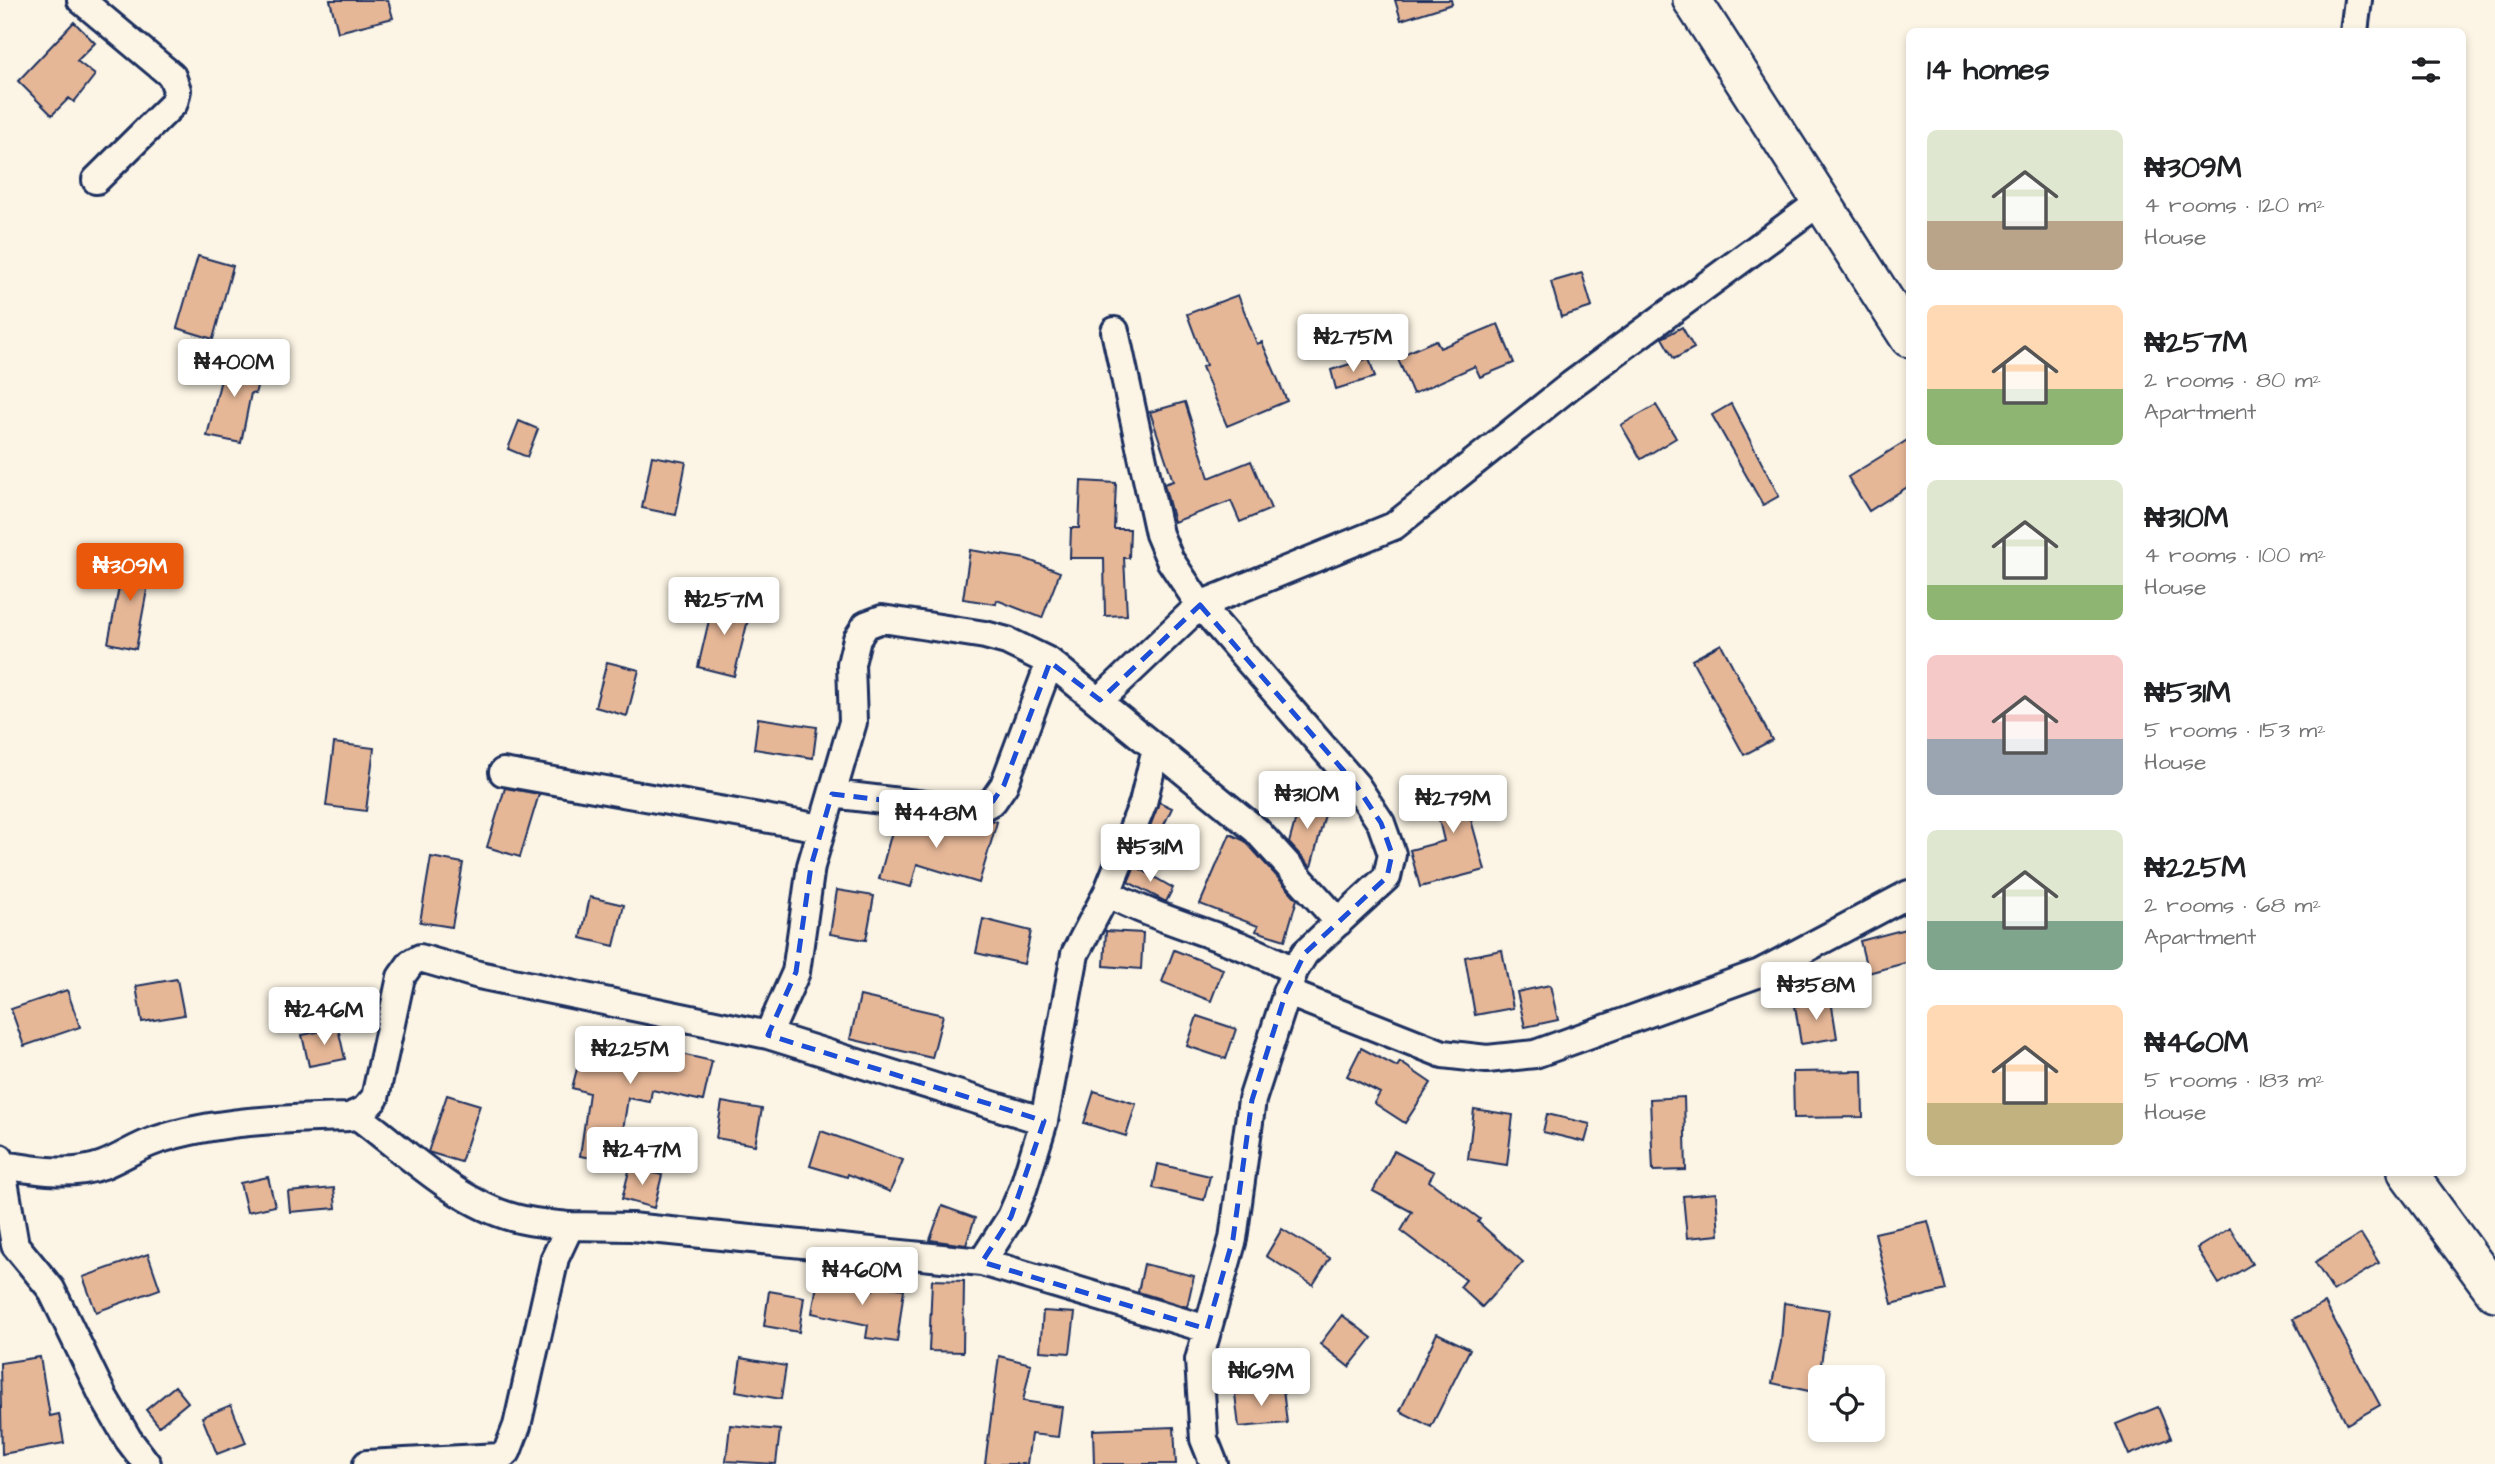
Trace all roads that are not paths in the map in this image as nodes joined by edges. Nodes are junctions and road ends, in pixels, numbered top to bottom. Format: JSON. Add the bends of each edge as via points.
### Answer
{"nodes":[{"id":1,"x":81,"y":0,"type":"edge"},
{"id":2,"x":1692,"y":0,"type":"edge"},
{"id":3,"x":2358,"y":0,"type":"edge"},
{"id":4,"x":2354,"y":28,"type":"edge"},
{"id":5,"x":96,"y":180,"type":"dead end"},
{"id":6,"x":1821,"y":201,"type":"junction"},
{"id":7,"x":1115,"y":331,"type":"dead end"},
{"id":8,"x":1906,"y":333,"type":"edge"},
{"id":9,"x":1200,"y":605,"type":"junction"},
{"id":10,"x":1050,"y":662,"type":"junction"},
{"id":11,"x":1100,"y":700,"type":"junction"},
{"id":12,"x":1156,"y":748,"type":"junction"},
{"id":13,"x":503,"y":772,"type":"dead end"},
{"id":14,"x":832,"y":794,"type":"junction"},
{"id":15,"x":821,"y":828,"type":"junction"},
{"id":16,"x":1107,"y":893,"type":"junction"},
{"id":17,"x":1906,"y":896,"type":"edge"},
{"id":18,"x":1339,"y":922,"type":"junction"},
{"id":19,"x":1290,"y":981,"type":"junction"},
{"id":20,"x":768,"y":1035,"type":"junction"},
{"id":21,"x":355,"y":1114,"type":"junction"},
{"id":22,"x":1044,"y":1121,"type":"junction"},
{"id":23,"x":1,"y":1161,"type":"edge"},
{"id":24,"x":2410,"y":1176,"type":"edge"},
{"id":25,"x":570,"y":1226,"type":"junction"},
{"id":26,"x":8,"y":1247,"type":"edge"},
{"id":27,"x":982,"y":1262,"type":"junction"},
{"id":28,"x":2495,"y":1292,"type":"edge"},
{"id":29,"x":1208,"y":1329,"type":"junction"},
{"id":30,"x":150,"y":1463,"type":"edge"},
{"id":31,"x":367,"y":1464,"type":"edge"},
{"id":32,"x":1214,"y":1464,"type":"edge"}],
"edges":[{"from":1,"to":5,"type":"street","via":[[172,76],[177,90],[174,103]]},
{"from":2,"to":6,"type":"main road"},
{"from":3,"to":4,"type":"street"},
{"from":6,"to":8,"type":"main road"},
{"from":6,"to":9,"type":"street","via":[[1571,385],[1394,526]]},
{"from":7,"to":9,"type":"street","via":[[1159,534]]},
{"from":9,"to":11,"type":"street"},
{"from":9,"to":18,"type":"street","via":[[1356,785],[1381,823],[1392,854],[1387,877]]},
{"from":10,"to":11,"type":"street"},
{"from":10,"to":14,"type":"street","via":[[1004,785],[993,801],[975,811]]},
{"from":10,"to":14,"type":"street","via":[[985,635],[882,619],[866,625],[851,664],[853,722]]},
{"from":11,"to":12,"type":"street"},
{"from":12,"to":16,"type":"street","via":[[1143,803]]},
{"from":12,"to":18,"type":"street","via":[[1256,830]]},
{"from":13,"to":15,"type":"street"},
{"from":14,"to":15,"type":"street"},
{"from":15,"to":20,"type":"street","via":[[808,882],[796,972]]},
{"from":16,"to":19,"type":"street","via":[[1149,914],[1262,952]]},
{"from":16,"to":22,"type":"street","via":[[1075,954]]},
{"from":17,"to":19,"type":"street","via":[[1760,974],[1535,1054],[1487,1059],[1443,1054]]},
{"from":18,"to":19,"type":"street","via":[[1306,953]]},
{"from":19,"to":29,"type":"street","via":[[1252,1100],[1233,1239]]},
{"from":20,"to":21,"type":"street","via":[[479,975],[420,958],[401,977],[375,1098]]},
{"from":20,"to":22,"type":"street"},
{"from":21,"to":23,"type":"street","via":[[237,1123],[156,1140],[100,1166],[71,1171],[43,1172]]},
{"from":21,"to":25,"type":"street","via":[[446,1183],[482,1204],[515,1218]]},
{"from":22,"to":27,"type":"street","via":[[1015,1207]]},
{"from":23,"to":26,"type":"street"},
{"from":24,"to":28,"type":"main road"},
{"from":25,"to":27,"type":"street","via":[[656,1229]]},
{"from":25,"to":31,"type":"street","via":[[555,1258],[507,1452],[500,1457]]},
{"from":26,"to":30,"type":"street","via":[[51,1289],[103,1396],[128,1439]]},
{"from":27,"to":29,"type":"street"},
{"from":29,"to":32,"type":"street","via":[[1199,1360],[1204,1439]]}]}
